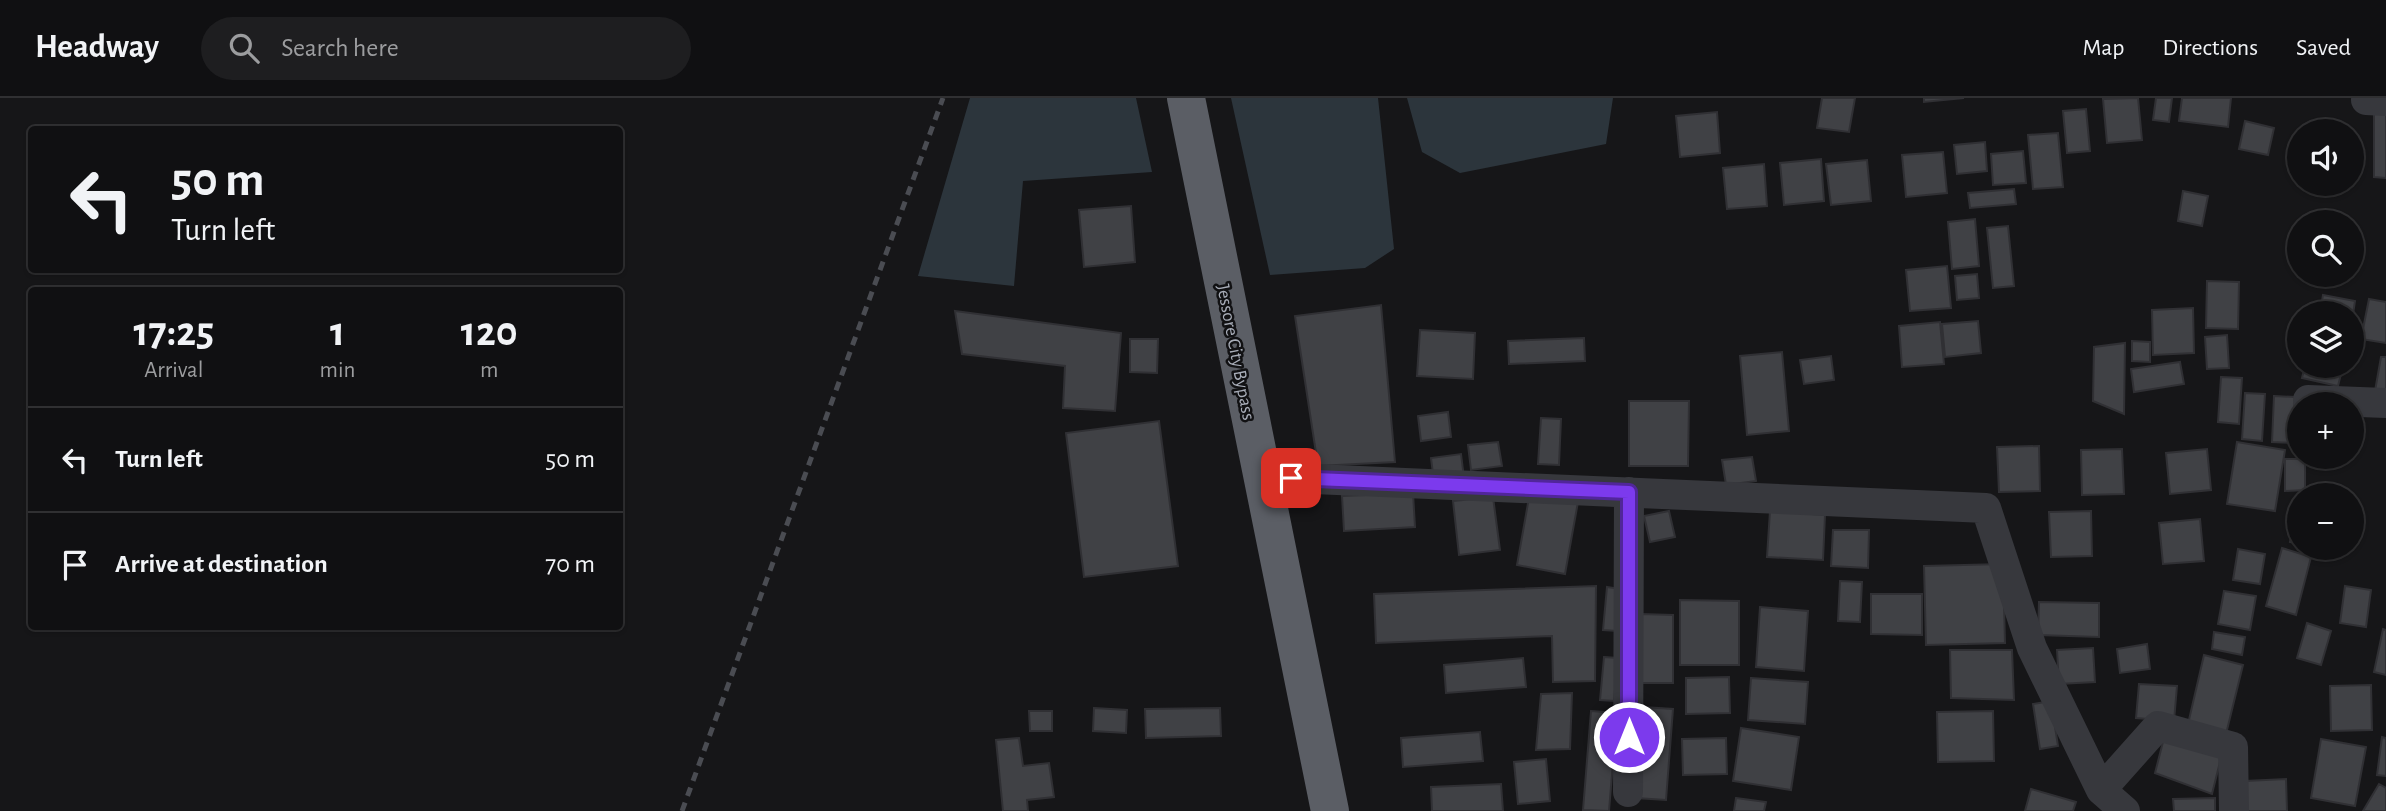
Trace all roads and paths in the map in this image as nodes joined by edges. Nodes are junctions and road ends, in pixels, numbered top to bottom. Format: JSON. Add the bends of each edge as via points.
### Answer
{"nodes":[{"id":1,"x":1186,"y":98,"type":"edge"},
{"id":2,"x":2364,"y":402,"type":"edge"},
{"id":3,"x":2386,"y":403,"type":"edge"},
{"id":4,"x":1291,"y":478,"type":"dead end"},
{"id":5,"x":1629,"y":492,"type":"junction"},
{"id":6,"x":2101,"y":790,"type":"junction"},
{"id":7,"x":1628,"y":792,"type":"dead end"},
{"id":8,"x":1330,"y":811,"type":"edge"},
{"id":9,"x":2125,"y":811,"type":"edge"},
{"id":10,"x":2234,"y":811,"type":"edge"}],
"edges":[{"from":1,"to":8,"type":"highway","name":"Jessore City Bypass"},
{"from":2,"to":3,"type":"street"},
{"from":4,"to":5,"type":"street"},
{"from":5,"to":6,"type":"street","via":[[1986,508],[2032,648]]},
{"from":5,"to":7,"type":"street"},
{"from":6,"to":9,"type":"street"},
{"from":6,"to":10,"type":"street","via":[[2158,726],[2233,747]]}]}
